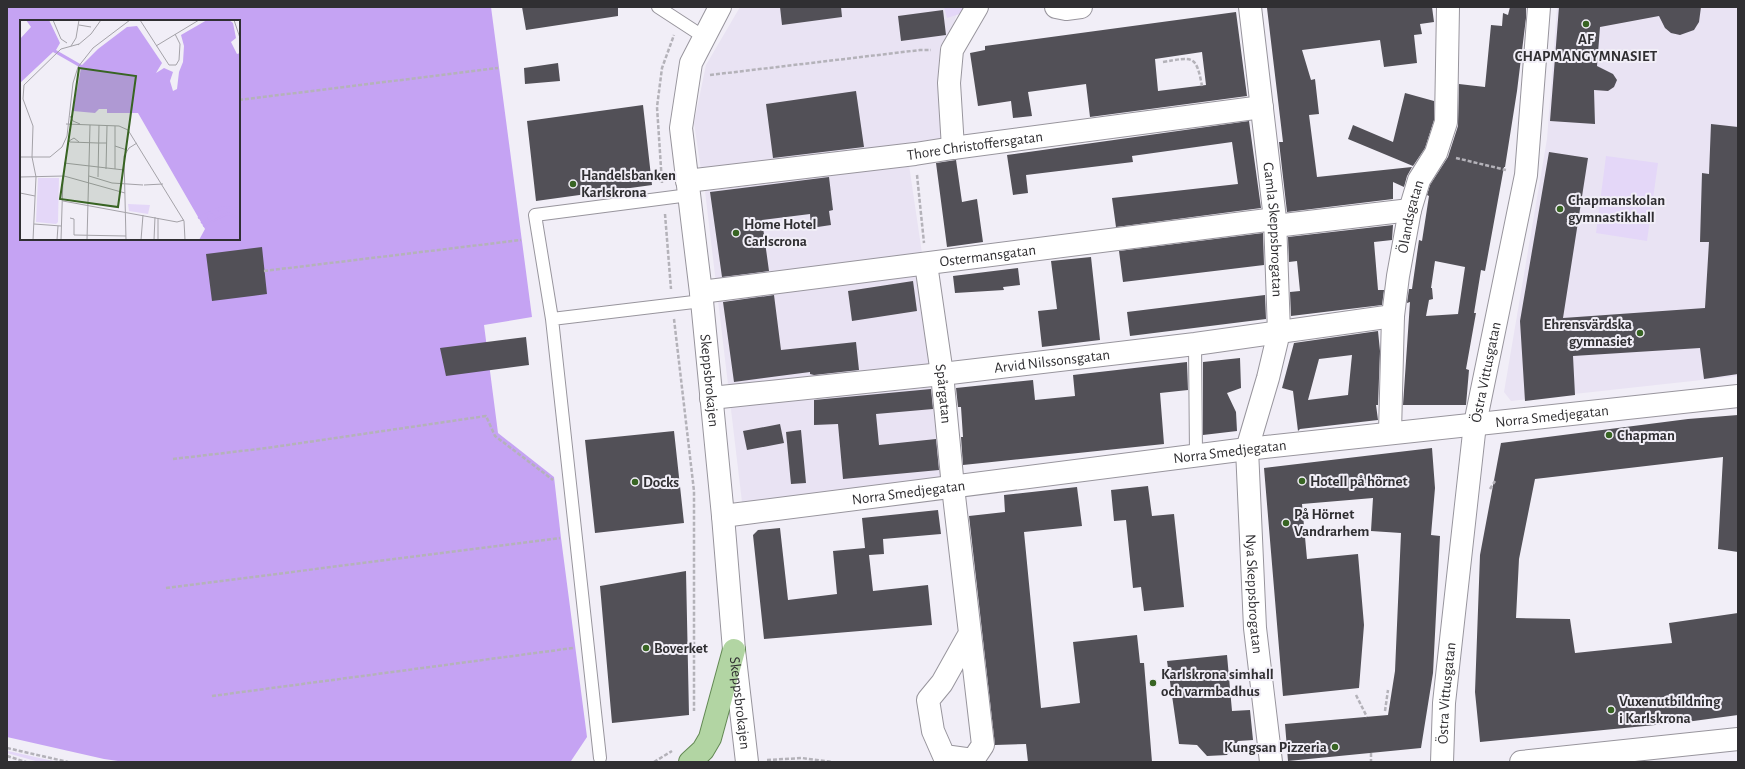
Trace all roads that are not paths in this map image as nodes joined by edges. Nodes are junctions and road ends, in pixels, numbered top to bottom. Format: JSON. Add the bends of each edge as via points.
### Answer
{"nodes":[{"id":1,"x":658,"y":7,"type":"edge"},
{"id":2,"x":720,"y":7,"type":"edge"},
{"id":3,"x":977,"y":7,"type":"edge"},
{"id":4,"x":1056,"y":7,"type":"edge"},
{"id":5,"x":1081,"y":7,"type":"edge"},
{"id":6,"x":1250,"y":7,"type":"edge"},
{"id":7,"x":1448,"y":7,"type":"edge"},
{"id":8,"x":1539,"y":7,"type":"edge"},
{"id":9,"x":704,"y":37,"type":"junction"},
{"id":10,"x":1262,"y":107,"type":"junction"},
{"id":11,"x":953,"y":148,"type":"junction"},
{"id":12,"x":688,"y":188,"type":"junction"},
{"id":13,"x":1410,"y":210,"type":"junction"},
{"id":14,"x":1275,"y":222,"type":"junction"},
{"id":15,"x":926,"y":264,"type":"junction"},
{"id":16,"x":701,"y":297,"type":"junction"},
{"id":17,"x":1393,"y":316,"type":"junction"},
{"id":18,"x":552,"y":319,"type":"junction"},
{"id":19,"x":1279,"y":332,"type":"junction"},
{"id":20,"x":1195,"y":344,"type":"junction"},
{"id":21,"x":942,"y":374,"type":"junction"},
{"id":22,"x":1738,"y":396,"type":"edge"},
{"id":23,"x":711,"y":398,"type":"junction"},
{"id":24,"x":1475,"y":424,"type":"junction"},
{"id":25,"x":1390,"y":432,"type":"junction"},
{"id":26,"x":1247,"y":448,"type":"junction"},
{"id":27,"x":1196,"y":455,"type":"junction"},
{"id":28,"x":953,"y":487,"type":"junction"},
{"id":29,"x":723,"y":516,"type":"junction"},
{"id":30,"x":970,"y":633,"type":"junction"},
{"id":31,"x":734,"y":650,"type":"junction"},
{"id":32,"x":1738,"y":738,"type":"edge"},
{"id":33,"x":600,"y":758,"type":"dead end"},
{"id":34,"x":690,"y":762,"type":"edge"},
{"id":35,"x":747,"y":762,"type":"edge"},
{"id":36,"x":1271,"y":762,"type":"edge"},
{"id":37,"x":1442,"y":762,"type":"edge"},
{"id":38,"x":1521,"y":762,"type":"edge"}],
"edges":[{"from":1,"to":9,"type":"lane"},
{"from":2,"to":9,"type":"street","name":"Skeppsbrokajen"},
{"from":3,"to":11,"type":"street","via":[[952,50],[949,84]]},
{"from":4,"to":5,"type":"street"},
{"from":6,"to":10,"type":"street","name":"Gamla Skeppsbrogatan"},
{"from":7,"to":13,"type":"street","name":"Ölandsgatan","via":[[1446,122],[1436,153],[1419,180]]},
{"from":8,"to":24,"type":"street","name":"Östra Vittusgatan","via":[[1526,175]]},
{"from":9,"to":12,"type":"street","name":"Skeppsbrokajen","via":[[691,63],[682,128]]},
{"from":10,"to":11,"type":"street","name":"Thore Christoffersgatan"},
{"from":10,"to":14,"type":"street","name":"Gamla Skeppsbrogatan"},
{"from":11,"to":12,"type":"street","name":"Thore Christoffersgatan"},
{"from":12,"to":16,"type":"street","name":"Skeppsbrokajen"},
{"from":12,"to":18,"type":"lane","via":[[664,199],[535,216]]},
{"from":13,"to":14,"type":"street","name":"Ostermansgatan"},
{"from":13,"to":17,"type":"street","name":"Ölandsgatan"},
{"from":14,"to":15,"type":"street","name":"Ostermansgatan"},
{"from":14,"to":19,"type":"street","name":"Gamla Skeppsbrogatan"},
{"from":15,"to":16,"type":"street","name":"Ostermansgatan"},
{"from":15,"to":21,"type":"street","name":"Spårgatan"},
{"from":16,"to":18,"type":"lane","via":[[673,305]]},
{"from":16,"to":23,"type":"street","name":"Skeppsbrokajen"},
{"from":17,"to":19,"type":"street","name":"Arvid Nilssonsgatan"},
{"from":17,"to":25,"type":"street","name":"Ölandsgatan"},
{"from":18,"to":33,"type":"lane"},
{"from":19,"to":20,"type":"street","name":"Arvid Nilssonsgatan"},
{"from":19,"to":26,"type":"street","name":"Gamla Skeppsbrogatan"},
{"from":20,"to":21,"type":"street","name":"Arvid Nilssonsgatan"},
{"from":20,"to":27,"type":"lane"},
{"from":21,"to":23,"type":"street","name":"Arvid Nilssonsgatan"},
{"from":21,"to":28,"type":"street","name":"Spårgatan"},
{"from":22,"to":24,"type":"street","name":"Norra Smedjegatan"},
{"from":23,"to":29,"type":"street","name":"Skeppsbrokajen"},
{"from":24,"to":25,"type":"street","name":"Norra Smedjegatan"},
{"from":24,"to":37,"type":"street","name":"Östra Vittusgatan","via":[[1444,703]]},
{"from":25,"to":26,"type":"street","name":"Norra Smedjegatan"},
{"from":26,"to":27,"type":"street","name":"Norra Smedjegatan"},
{"from":26,"to":36,"type":"street","name":"Nya Skeppsbrogatan","via":[[1255,628]]},
{"from":27,"to":28,"type":"street","name":"Norra Smedjegatan"},
{"from":28,"to":29,"type":"street","name":"Norra Smedjegatan"},
{"from":28,"to":30,"type":"street","name":"Spårgatan"},
{"from":29,"to":31,"type":"street","name":"Skeppsbrokajen"},
{"from":30,"to":30,"type":"street","name":"Spårgatan","via":[[942,684],[928,700],[933,731],[944,756],[973,760],[983,745]]},
{"from":31,"to":34,"type":"main road","via":[[710,738],[703,750]]},
{"from":31,"to":35,"type":"street","name":"Skeppsbrokajen"},
{"from":32,"to":38,"type":"street"}]}
